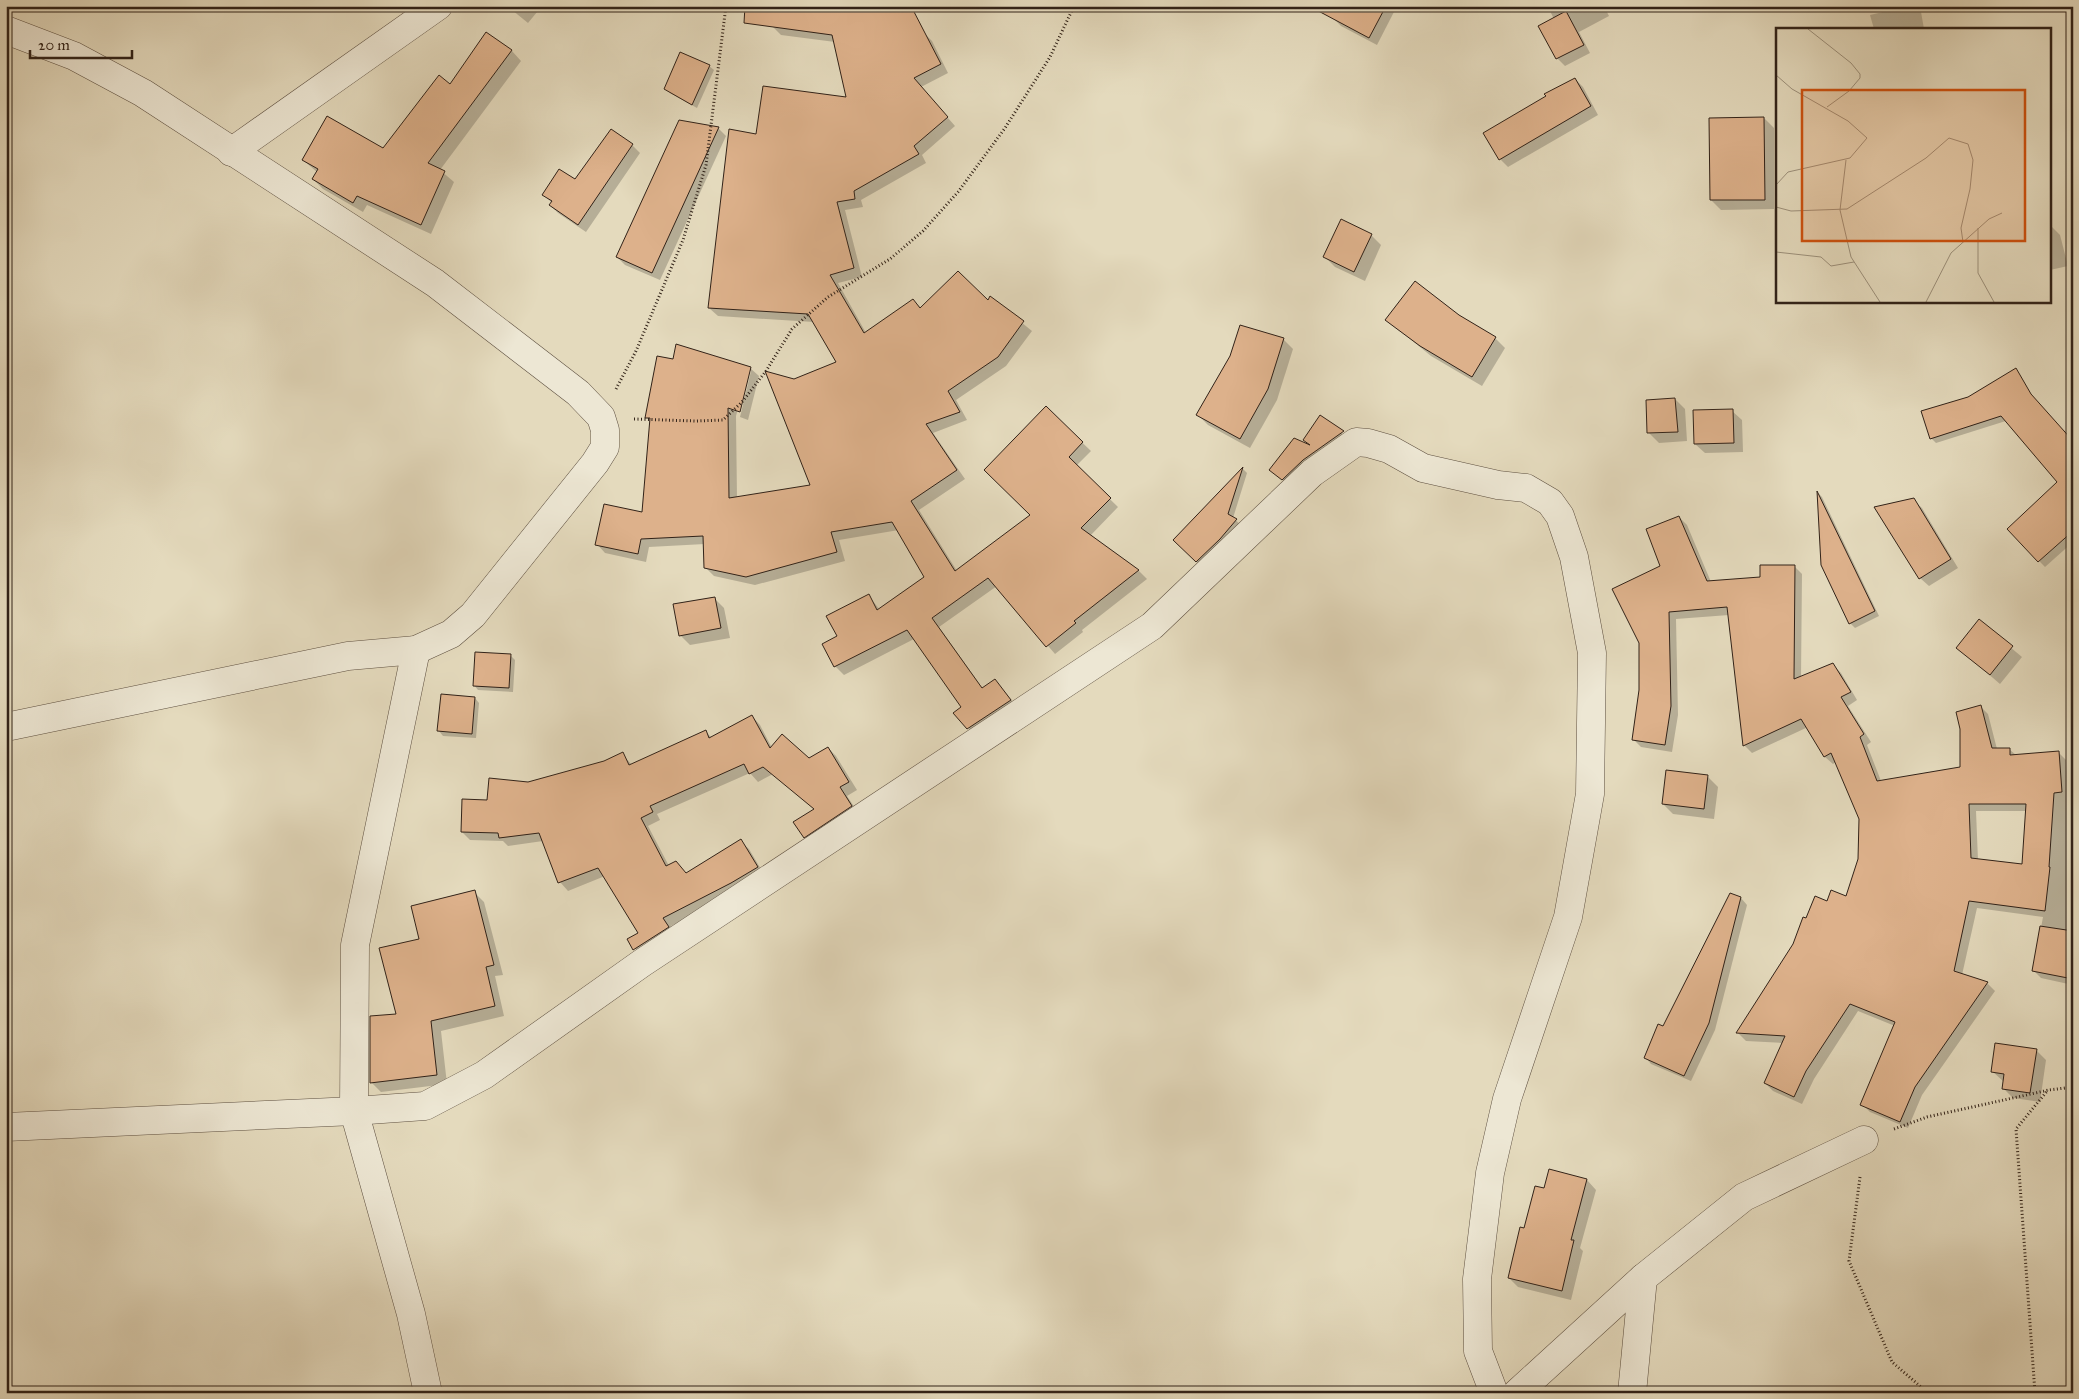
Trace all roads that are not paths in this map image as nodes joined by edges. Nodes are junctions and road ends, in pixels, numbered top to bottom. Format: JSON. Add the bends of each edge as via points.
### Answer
{"nodes":[{"id":1,"x":438,"y":6,"type":"edge"},
{"id":2,"x":6,"y":30,"type":"edge"},
{"id":3,"x":231,"y":152,"type":"junction"},
{"id":4,"x":416,"y":650,"type":"junction"},
{"id":5,"x":6,"y":727,"type":"edge"},
{"id":6,"x":354,"y":1111,"type":"junction"},
{"id":7,"x":6,"y":1127,"type":"edge"},
{"id":8,"x":1864,"y":1140,"type":"road end"},
{"id":9,"x":1643,"y":1278,"type":"junction"},
{"id":10,"x":428,"y":1393,"type":"edge"},
{"id":11,"x":1494,"y":1393,"type":"edge"},
{"id":12,"x":1517,"y":1393,"type":"edge"},
{"id":13,"x":1632,"y":1393,"type":"edge"}],
"edges":[{"from":1,"to":3,"type":"street"},
{"from":2,"to":3,"type":"street","via":[[74,56],[142,94]]},
{"from":3,"to":4,"type":"street","via":[[435,283],[578,393],[600,418],[605,447],[595,463],[472,615],[451,634]]},
{"from":4,"to":5,"type":"street","via":[[348,656]]},
{"from":4,"to":6,"type":"street","via":[[355,945]]},
{"from":6,"to":7,"type":"street"},
{"from":6,"to":10,"type":"street","via":[[411,1314]]},
{"from":6,"to":11,"type":"street","via":[[425,1106],[484,1075],[642,963],[1152,626],[1312,474],[1356,442],[1368,443],[1389,449],[1423,468],[1526,488],[1550,502],[1560,516],[1574,557],[1592,653],[1590,794],[1568,917],[1507,1100],[1490,1173],[1477,1279],[1478,1351]]},
{"from":8,"to":9,"type":"street","via":[[1744,1197]]},
{"from":9,"to":12,"type":"street"},
{"from":9,"to":13,"type":"street"}]}
